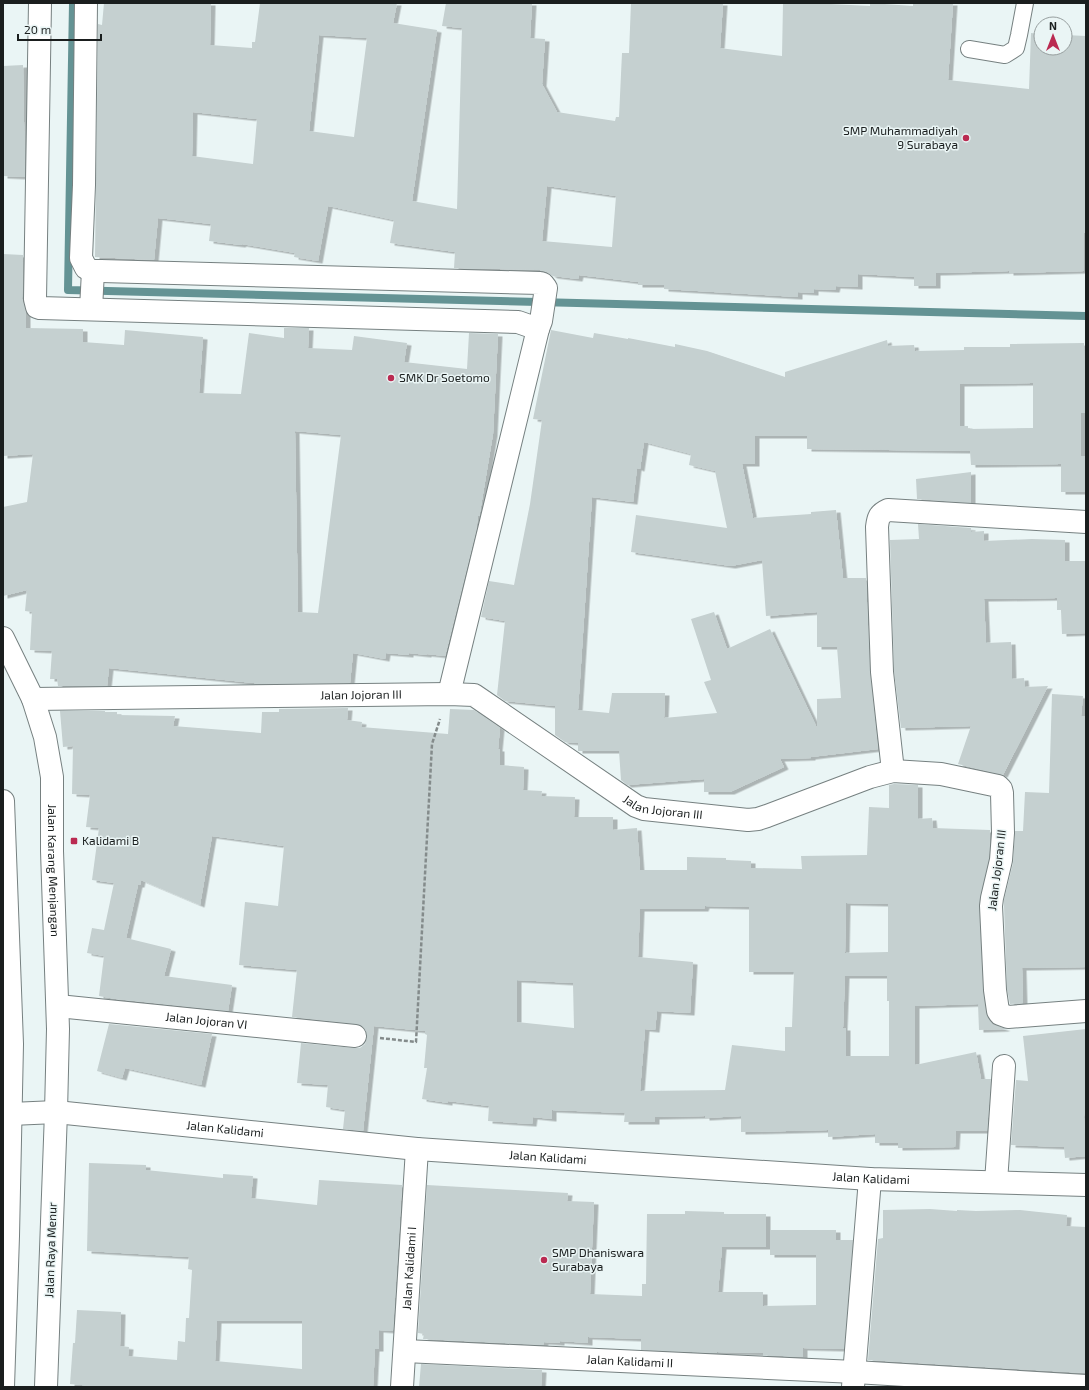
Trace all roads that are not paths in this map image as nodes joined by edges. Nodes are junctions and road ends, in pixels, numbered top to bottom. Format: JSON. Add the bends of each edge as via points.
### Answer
{"nodes":[{"id":1,"x":40,"y":3,"type":"edge"},
{"id":2,"x":86,"y":3,"type":"edge"},
{"id":3,"x":1025,"y":3,"type":"edge"},
{"id":4,"x":969,"y":49,"type":"dead end"},
{"id":5,"x":93,"y":274,"type":"junction"},
{"id":6,"x":91,"y":306,"type":"junction"},
{"id":7,"x":540,"y":325,"type":"junction"},
{"id":8,"x":1086,"y":522,"type":"edge"},
{"id":9,"x":3,"y":638,"type":"edge"},
{"id":10,"x":449,"y":694,"type":"junction"},
{"id":11,"x":33,"y":699,"type":"junction"},
{"id":12,"x":893,"y":771,"type":"junction"},
{"id":13,"x":3,"y":801,"type":"edge"},
{"id":14,"x":58,"y":1006,"type":"junction"},
{"id":15,"x":1086,"y":1012,"type":"edge"},
{"id":16,"x":355,"y":1036,"type":"road end"},
{"id":17,"x":8,"y":1044,"type":"edge"},
{"id":18,"x":1004,"y":1066,"type":"dead end"},
{"id":19,"x":56,"y":1112,"type":"junction"},
{"id":20,"x":11,"y":1114,"type":"junction"},
{"id":21,"x":417,"y":1149,"type":"junction"},
{"id":22,"x":870,"y":1179,"type":"junction"},
{"id":23,"x":996,"y":1182,"type":"junction"},
{"id":24,"x":1086,"y":1185,"type":"edge"},
{"id":25,"x":6,"y":1236,"type":"edge"},
{"id":26,"x":4,"y":1324,"type":"edge"},
{"id":27,"x":405,"y":1351,"type":"junction"},
{"id":28,"x":854,"y":1379,"type":"edge"},
{"id":29,"x":1086,"y":1386,"type":"edge"},
{"id":30,"x":3,"y":1387,"type":"edge"},
{"id":31,"x":46,"y":1387,"type":"edge"},
{"id":32,"x":402,"y":1387,"type":"edge"}],
"edges":[{"from":1,"to":6,"type":"street","via":[[35,304],[40,308]]},
{"from":2,"to":5,"type":"street","via":[[81,258]]},
{"from":3,"to":4,"type":"lane","via":[[1016,48],[1006,55]]},
{"from":5,"to":6,"type":"street"},
{"from":5,"to":7,"type":"street","via":[[543,284],[546,288]]},
{"from":6,"to":7,"type":"street","via":[[518,322]]},
{"from":7,"to":10,"type":"street"},
{"from":8,"to":12,"type":"street","via":[[888,510],[880,515],[877,527],[882,672]]},
{"from":9,"to":11,"type":"street","name":"Jalan Karang Menjangan"},
{"from":10,"to":11,"type":"street","name":"Jalan Jojoran III"},
{"from":10,"to":12,"type":"street","name":"Jalan Jojoran III","via":[[478,697],[629,803],[644,809],[758,819],[870,777]]},
{"from":11,"to":14,"type":"street","name":"Jalan Karang Menjangan","via":[[45,737],[52,777]]},
{"from":12,"to":15,"type":"street","name":"Jalan Jojoran III","via":[[941,774],[998,786],[1001,789],[1001,860],[991,906],[998,1011],[1008,1017]]},
{"from":13,"to":17,"type":"street"},
{"from":14,"to":16,"type":"street","name":"Jalan Jojoran VI"},
{"from":14,"to":19,"type":"street","name":"Jalan Karang Menjangan"},
{"from":17,"to":20,"type":"street"},
{"from":18,"to":23,"type":"street"},
{"from":19,"to":20,"type":"street","name":"Jalan Kalidami"},
{"from":19,"to":21,"type":"street","name":"Jalan Kalidami"},
{"from":19,"to":31,"type":"street","name":"Jalan Raya Menur"},
{"from":20,"to":25,"type":"street"},
{"from":21,"to":22,"type":"street","name":"Jalan Kalidami"},
{"from":21,"to":27,"type":"street","name":"Jalan Kalidami I"},
{"from":22,"to":23,"type":"street","name":"Jalan Kalidami"},
{"from":22,"to":28,"type":"street"},
{"from":23,"to":24,"type":"street","name":"Jalan Kalidami"},
{"from":25,"to":26,"type":"street"},
{"from":26,"to":30,"type":"street"},
{"from":27,"to":28,"type":"street","name":"Jalan Kalidami II"},
{"from":27,"to":32,"type":"street","name":"Jalan Kalidami I"},
{"from":28,"to":29,"type":"street","name":"Jalan Kalidami II"}]}
